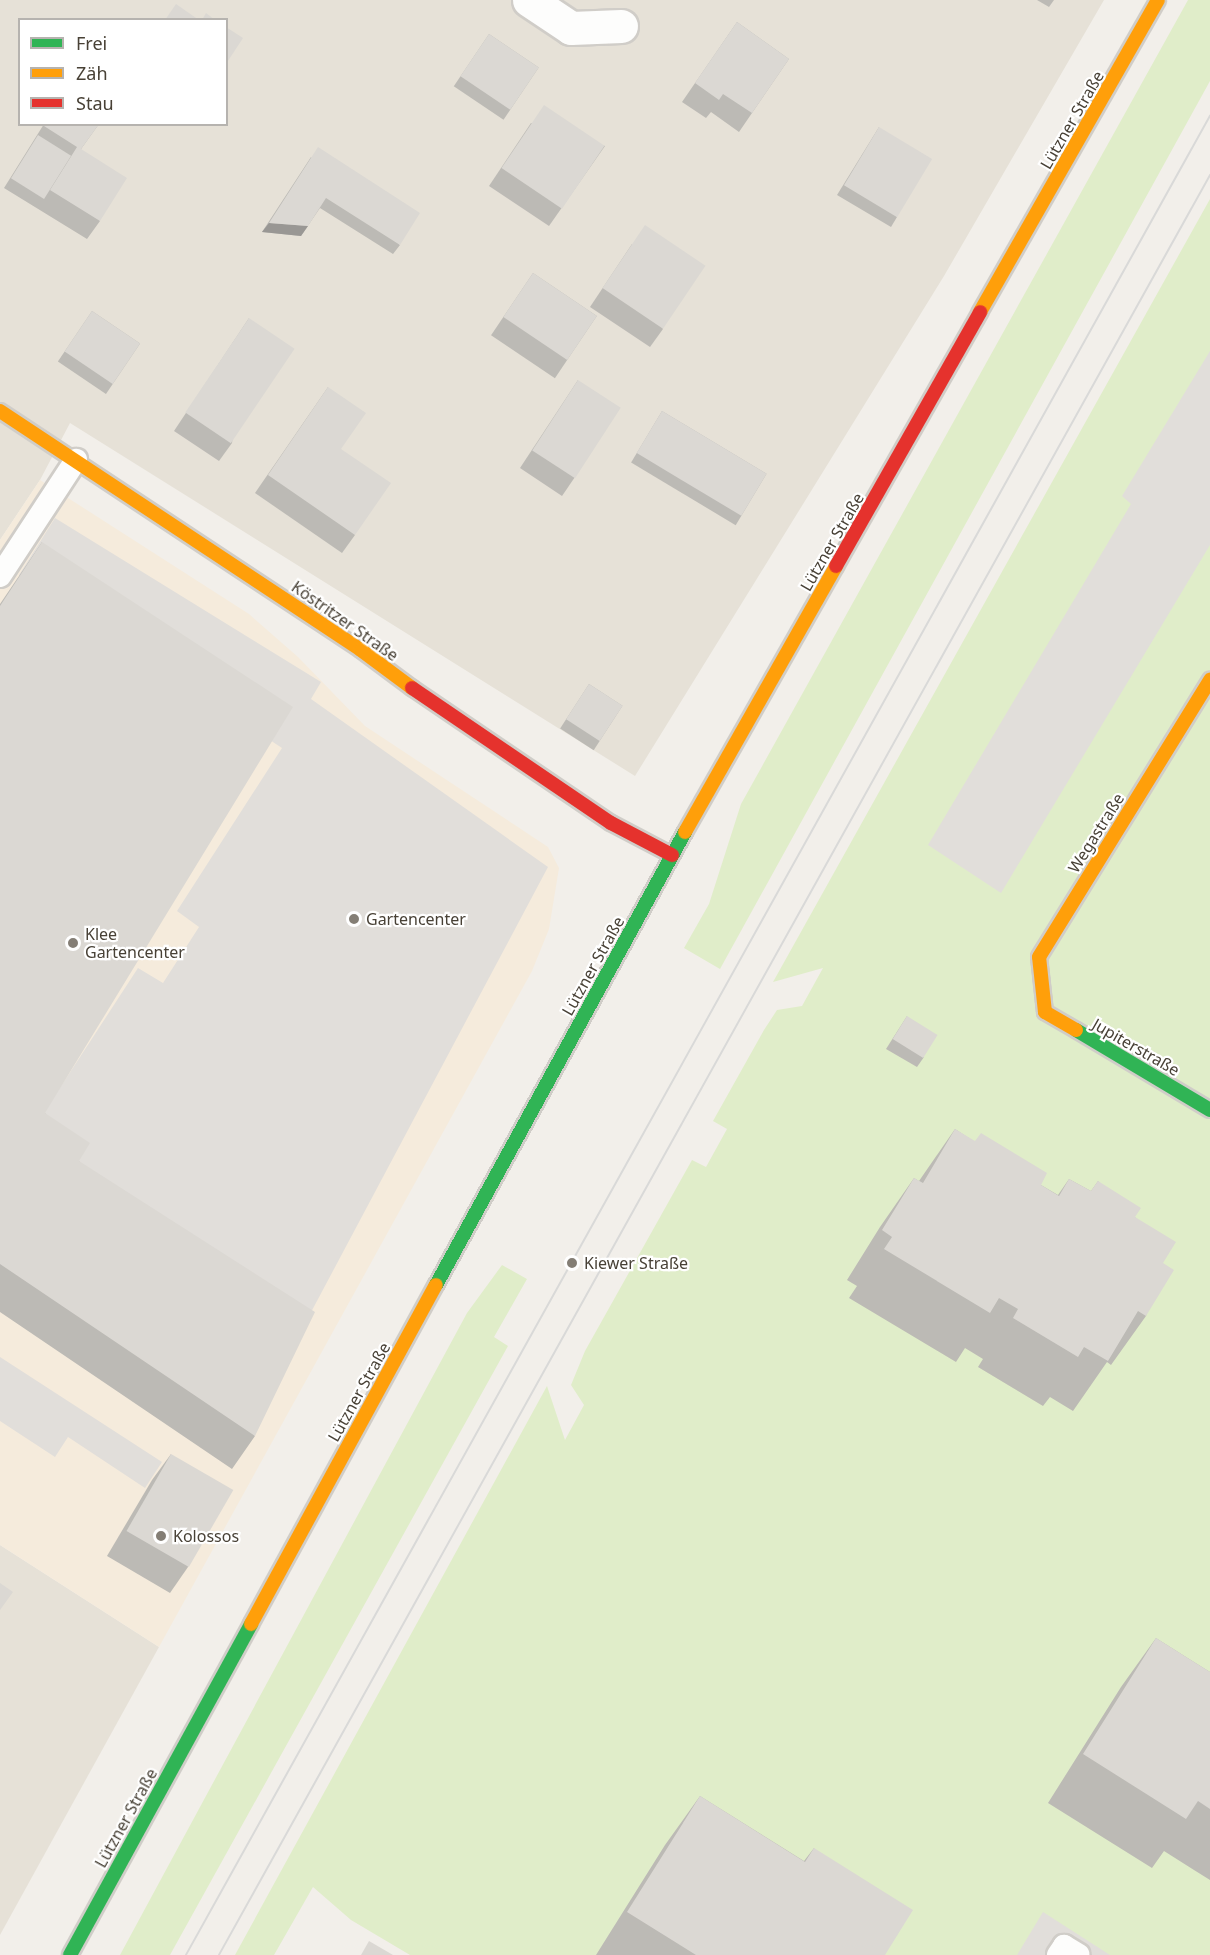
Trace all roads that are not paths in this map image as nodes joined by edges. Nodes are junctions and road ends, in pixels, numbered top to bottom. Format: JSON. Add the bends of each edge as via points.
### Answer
{"nodes":[{"id":1,"x":529,"y":0,"type":"edge"},
{"id":2,"x":1158,"y":0,"type":"edge"},
{"id":3,"x":621,"y":26,"type":"dead end"},
{"id":4,"x":0,"y":411,"type":"edge"},
{"id":5,"x":76,"y":460,"type":"junction"},
{"id":6,"x":0,"y":576,"type":"edge"},
{"id":7,"x":1210,"y":680,"type":"edge"},
{"id":8,"x":672,"y":855,"type":"junction"},
{"id":9,"x":1045,"y":1012,"type":"joint"},
{"id":10,"x":1210,"y":1110,"type":"edge"},
{"id":11,"x":70,"y":1955,"type":"edge"},
{"id":12,"x":1058,"y":1955,"type":"edge"},
{"id":13,"x":1079,"y":1955,"type":"edge"}],
"edges":[{"from":1,"to":3,"type":"street","via":[[571,28]]},
{"from":2,"to":8,"type":"main road","name":"Lützner Straße"},
{"from":4,"to":5,"type":"main road","name":"Köstritzer Straße"},
{"from":5,"to":6,"type":"lane"},
{"from":5,"to":8,"type":"main road","name":"Köstritzer Straße","via":[[611,823]]},
{"from":7,"to":9,"type":"main road","name":"Wegastraße","via":[[1040,957]]},
{"from":8,"to":11,"type":"main road","name":"Lützner Straße"},
{"from":9,"to":10,"type":"main road","name":"Jupiterstraße"},
{"from":12,"to":13,"type":"lane","via":[[1064,1946]]}]}
